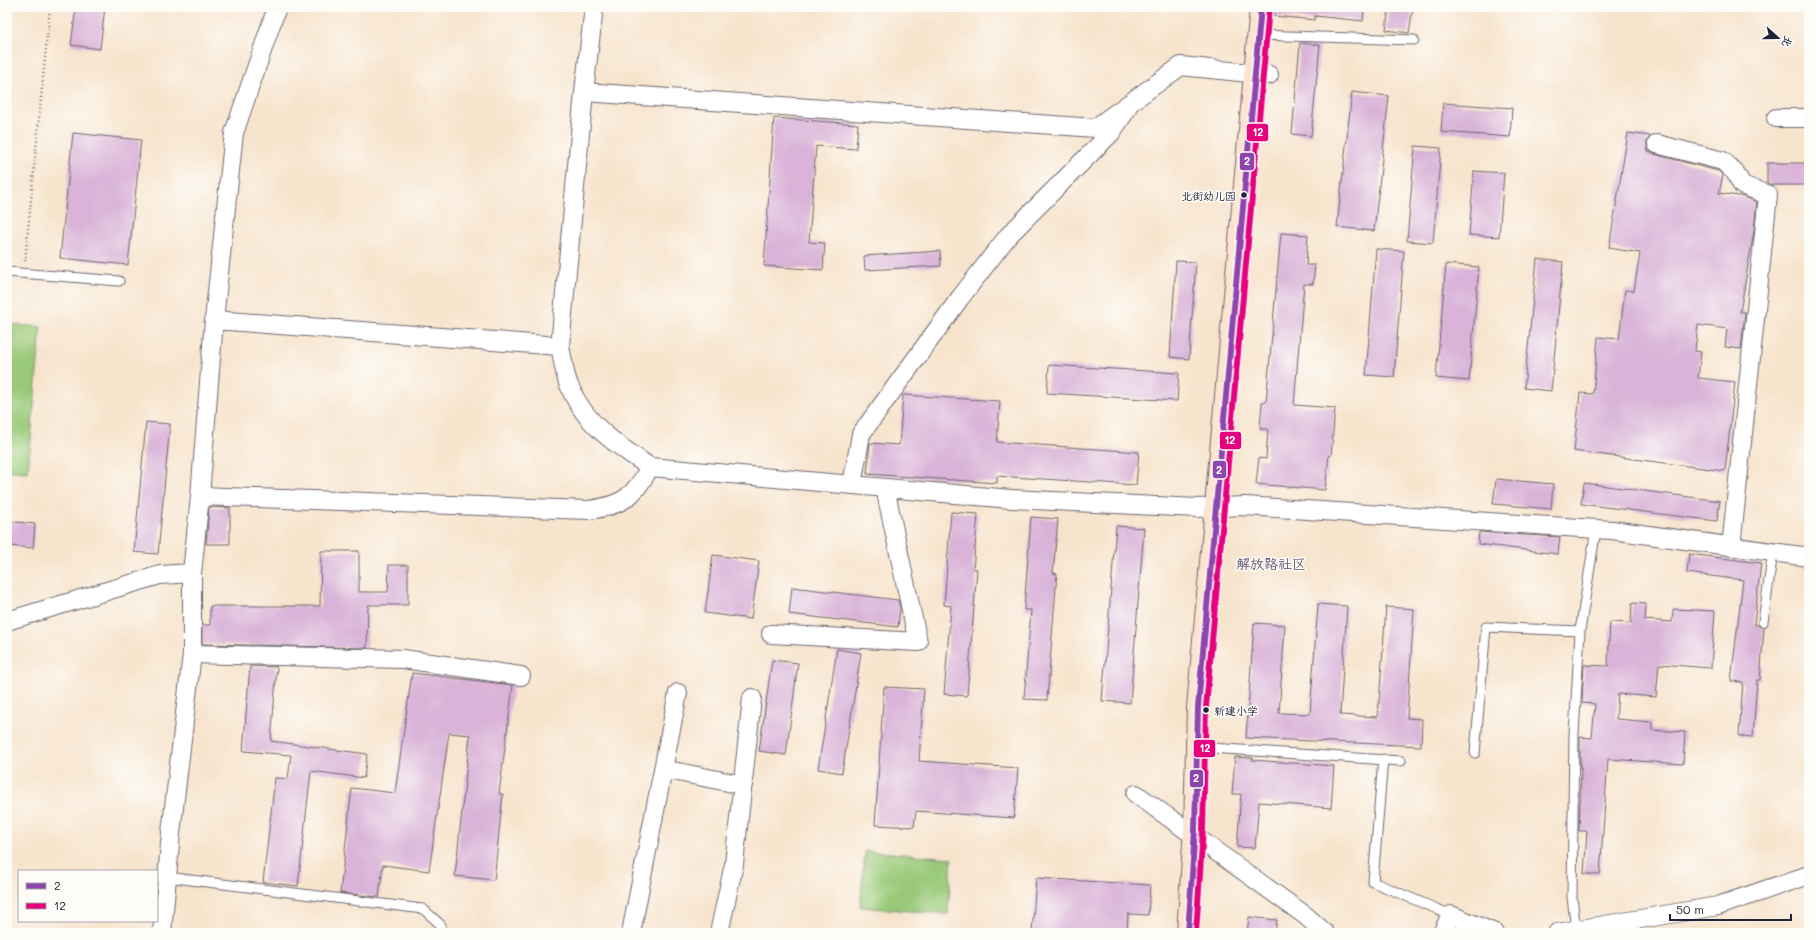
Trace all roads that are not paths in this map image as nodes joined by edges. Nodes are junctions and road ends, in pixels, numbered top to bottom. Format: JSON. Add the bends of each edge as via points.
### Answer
{"nodes":[{"id":1,"x":277,"y":7,"type":"edge"},
{"id":2,"x":594,"y":7,"type":"edge"},
{"id":3,"x":1261,"y":7,"type":"edge"},
{"id":4,"x":1275,"y":7,"type":"edge"},
{"id":5,"x":1266,"y":35,"type":"junction"},
{"id":6,"x":1414,"y":40,"type":"dead end"},
{"id":7,"x":1262,"y":74,"type":"junction"},
{"id":8,"x":584,"y":92,"type":"junction"},
{"id":9,"x":1134,"y":99,"type":"junction"},
{"id":10,"x":1776,"y":118,"type":"dead end"},
{"id":11,"x":1809,"y":118,"type":"edge"},
{"id":12,"x":1657,"y":144,"type":"dead end"},
{"id":13,"x":7,"y":272,"type":"edge"},
{"id":14,"x":119,"y":281,"type":"dead end"},
{"id":15,"x":214,"y":320,"type":"junction"},
{"id":16,"x":560,"y":346,"type":"junction"},
{"id":17,"x":650,"y":467,"type":"junction"},
{"id":18,"x":852,"y":485,"type":"junction"},
{"id":19,"x":885,"y":488,"type":"junction"},
{"id":20,"x":200,"y":496,"type":"junction"},
{"id":21,"x":1224,"y":507,"type":"junction"},
{"id":22,"x":1596,"y":529,"type":"junction"},
{"id":23,"x":1731,"y":547,"type":"junction"},
{"id":24,"x":1772,"y":552,"type":"junction"},
{"id":25,"x":1809,"y":557,"type":"edge"},
{"id":26,"x":192,"y":573,"type":"junction"},
{"id":27,"x":7,"y":621,"type":"edge"},
{"id":28,"x":1763,"y":622,"type":"dead end"},
{"id":29,"x":1580,"y":631,"type":"junction"},
{"id":30,"x":771,"y":634,"type":"dead end"},
{"id":31,"x":192,"y":654,"type":"junction"},
{"id":32,"x":521,"y":676,"type":"dead end"},
{"id":33,"x":678,"y":694,"type":"dead end"},
{"id":34,"x":752,"y":698,"type":"dead end"},
{"id":35,"x":1211,"y":748,"type":"junction"},
{"id":36,"x":1475,"y":753,"type":"dead end"},
{"id":37,"x":1383,"y":759,"type":"junction"},
{"id":38,"x":1402,"y":761,"type":"dead end"},
{"id":39,"x":663,"y":769,"type":"junction"},
{"id":40,"x":743,"y":785,"type":"junction"},
{"id":41,"x":1136,"y":794,"type":"dead end"},
{"id":42,"x":1201,"y":841,"type":"junction"},
{"id":43,"x":1809,"y":875,"type":"edge"},
{"id":44,"x":167,"y":877,"type":"junction"},
{"id":45,"x":1451,"y":915,"type":"junction"},
{"id":46,"x":1576,"y":930,"type":"junction"},
{"id":47,"x":162,"y":933,"type":"edge"},
{"id":48,"x":440,"y":933,"type":"edge"},
{"id":49,"x":631,"y":933,"type":"edge"},
{"id":50,"x":719,"y":933,"type":"edge"},
{"id":51,"x":1188,"y":933,"type":"edge"},
{"id":52,"x":1202,"y":933,"type":"edge"},
{"id":53,"x":1326,"y":933,"type":"edge"},
{"id":54,"x":1442,"y":933,"type":"edge"},
{"id":55,"x":1495,"y":933,"type":"edge"},
{"id":56,"x":1557,"y":933,"type":"edge"}],
"edges":[{"from":1,"to":15,"type":"street","via":[[234,133]]},
{"from":2,"to":8,"type":"street"},
{"from":3,"to":5,"type":"street"},
{"from":4,"to":5,"type":"street"},
{"from":5,"to":6,"type":"lane"},
{"from":5,"to":7,"type":"street"},
{"from":7,"to":9,"type":"street","via":[[1181,66]]},
{"from":7,"to":21,"type":"street"},
{"from":8,"to":9,"type":"street","via":[[1095,128]]},
{"from":8,"to":16,"type":"street"},
{"from":9,"to":18,"type":"street","via":[[1111,133],[1008,236],[960,298],[861,434]]},
{"from":10,"to":11,"type":"street"},
{"from":12,"to":23,"type":"street","via":[[1723,161],[1735,172],[1742,185],[1768,195]]},
{"from":13,"to":14,"type":"lane"},
{"from":15,"to":16,"type":"street"},
{"from":15,"to":20,"type":"street"},
{"from":16,"to":17,"type":"street","via":[[568,385],[588,420],[618,446]]},
{"from":17,"to":18,"type":"street"},
{"from":17,"to":20,"type":"street","via":[[641,485],[626,499],[608,508],[588,510]]},
{"from":18,"to":19,"type":"street"},
{"from":19,"to":21,"type":"street","via":[[1011,499]]},
{"from":19,"to":30,"type":"street","via":[[918,642]]},
{"from":20,"to":26,"type":"street"},
{"from":21,"to":22,"type":"street","via":[[1246,506]]},
{"from":21,"to":35,"type":"street"},
{"from":21,"to":42,"type":"street","via":[[1198,707]]},
{"from":22,"to":23,"type":"street"},
{"from":22,"to":29,"type":"lane"},
{"from":23,"to":24,"type":"street"},
{"from":24,"to":25,"type":"street"},
{"from":24,"to":28,"type":"lane"},
{"from":26,"to":27,"type":"street","via":[[160,575]]},
{"from":26,"to":31,"type":"street"},
{"from":29,"to":36,"type":"lane","via":[[1486,627]]},
{"from":29,"to":46,"type":"lane","via":[[1574,734],[1572,897]]},
{"from":31,"to":32,"type":"street","via":[[403,659]]},
{"from":31,"to":44,"type":"street"},
{"from":33,"to":39,"type":"street"},
{"from":34,"to":40,"type":"street"},
{"from":35,"to":37,"type":"lane"},
{"from":35,"to":42,"type":"street"},
{"from":37,"to":38,"type":"lane"},
{"from":37,"to":45,"type":"lane","via":[[1373,882]]},
{"from":39,"to":40,"type":"street"},
{"from":39,"to":49,"type":"street"},
{"from":40,"to":50,"type":"street","via":[[734,864]]},
{"from":41,"to":42,"type":"street"},
{"from":42,"to":51,"type":"street"},
{"from":42,"to":52,"type":"street"},
{"from":42,"to":53,"type":"street"},
{"from":43,"to":46,"type":"street","via":[[1718,906]]},
{"from":44,"to":47,"type":"street"},
{"from":44,"to":48,"type":"lane","via":[[423,909],[441,925]]},
{"from":45,"to":54,"type":"street"},
{"from":45,"to":55,"type":"street"},
{"from":46,"to":56,"type":"street"}]}
